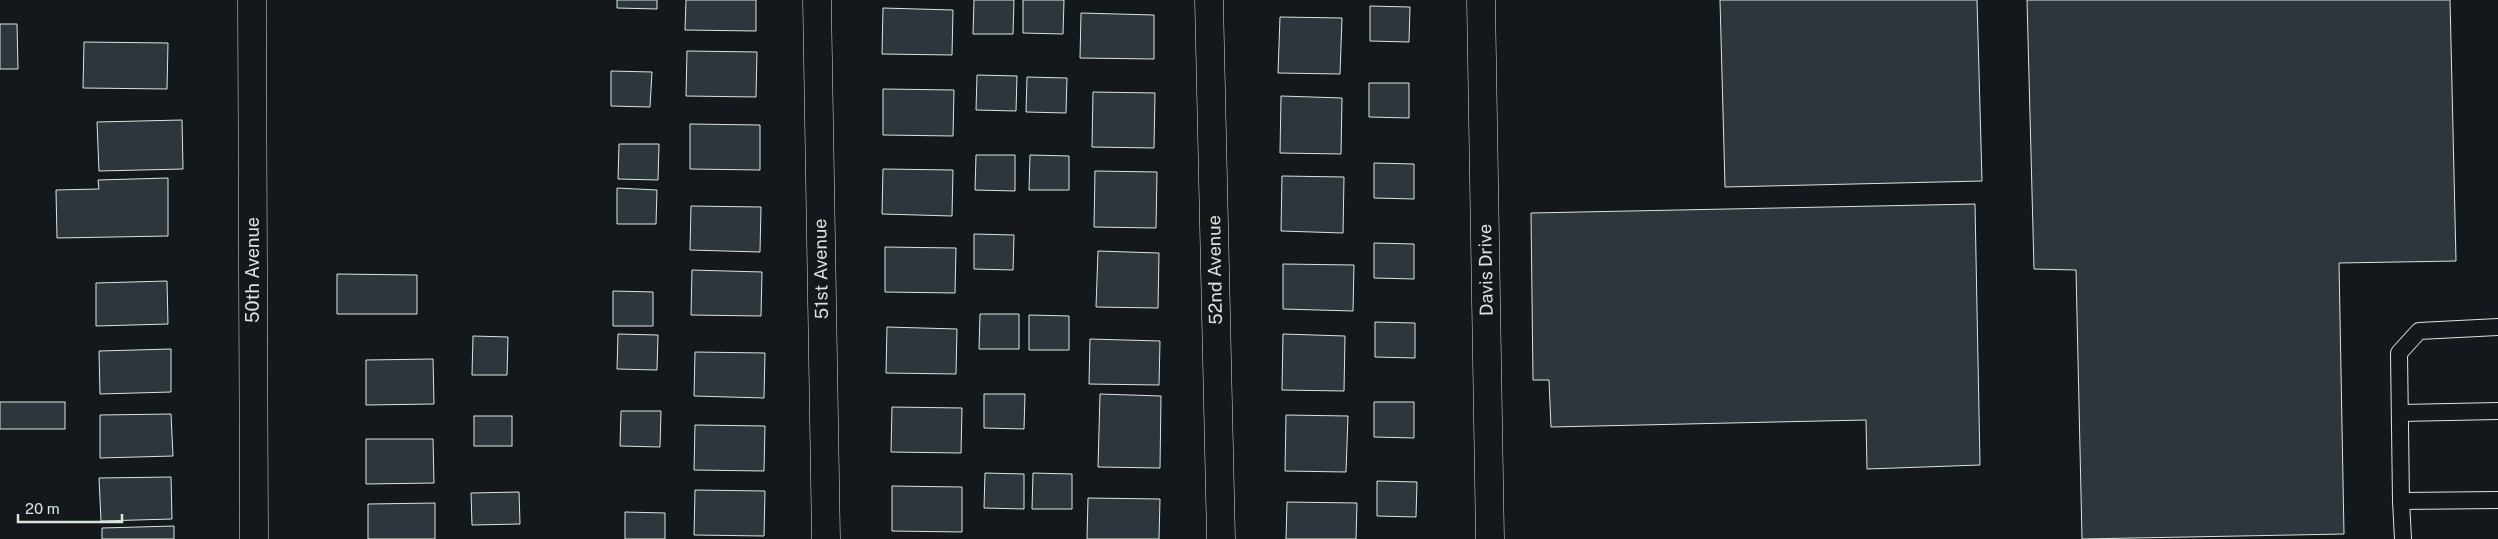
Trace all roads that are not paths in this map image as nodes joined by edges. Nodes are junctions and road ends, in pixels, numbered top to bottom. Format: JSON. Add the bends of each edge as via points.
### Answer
{"nodes":[{"id":1,"x":252,"y":0,"type":"edge"},
{"id":2,"x":817,"y":0,"type":"edge"},
{"id":3,"x":1209,"y":0,"type":"edge"},
{"id":4,"x":1481,"y":0,"type":"edge"},
{"id":5,"x":2498,"y":327,"type":"edge"},
{"id":6,"x":2498,"y":411,"type":"edge"},
{"id":7,"x":2400,"y":413,"type":"junction"},
{"id":8,"x":2498,"y":500,"type":"edge"},
{"id":9,"x":2402,"y":501,"type":"junction"},
{"id":10,"x":254,"y":539,"type":"edge"},
{"id":11,"x":826,"y":539,"type":"edge"},
{"id":12,"x":1221,"y":539,"type":"edge"},
{"id":13,"x":1490,"y":539,"type":"edge"},
{"id":14,"x":2403,"y":539,"type":"edge"}],
"edges":[{"from":1,"to":10,"type":"street","name":"50th Avenue"},
{"from":2,"to":11,"type":"street","name":"51st Avenue"},
{"from":3,"to":12,"type":"street","name":"52nd Avenue"},
{"from":4,"to":13,"type":"street","name":"Davis Drive"},
{"from":5,"to":7,"type":"lane","via":[[2419,331],[2399,353]]},
{"from":6,"to":7,"type":"lane"},
{"from":7,"to":9,"type":"lane"},
{"from":8,"to":9,"type":"lane"},
{"from":9,"to":14,"type":"lane"}]}
